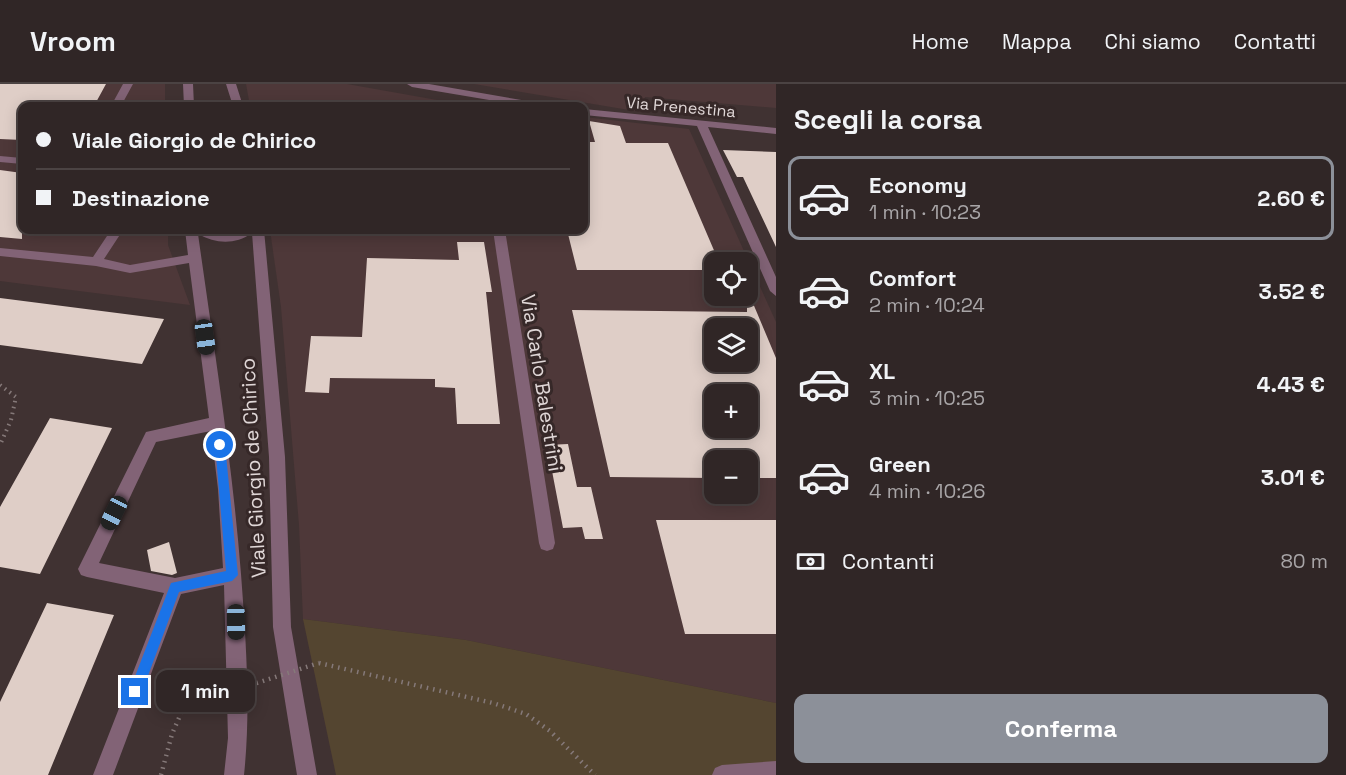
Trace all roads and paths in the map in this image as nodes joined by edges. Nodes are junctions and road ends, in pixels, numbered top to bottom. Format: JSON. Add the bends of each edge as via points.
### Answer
{"nodes":[{"id":1,"x":128,"y":84,"type":"edge"},
{"id":2,"x":188,"y":84,"type":"edge"},
{"id":3,"x":231,"y":84,"type":"edge"},
{"id":4,"x":412,"y":84,"type":"edge"},
{"id":5,"x":118,"y":102,"type":"edge"},
{"id":6,"x":189,"y":102,"type":"edge"},
{"id":7,"x":237,"y":102,"type":"edge"},
{"id":8,"x":482,"y":102,"type":"edge"},
{"id":9,"x":588,"y":112,"type":"edge"},
{"id":10,"x":701,"y":124,"type":"junction"},
{"id":11,"x":776,"y":131,"type":"edge"},
{"id":12,"x":0,"y":159,"type":"edge"},
{"id":13,"x":18,"y":161,"type":"edge"},
{"id":14,"x":114,"y":234,"type":"edge"},
{"id":15,"x":191,"y":234,"type":"edge"},
{"id":16,"x":209,"y":234,"type":"edge"},
{"id":17,"x":240,"y":234,"type":"edge"},
{"id":18,"x":258,"y":234,"type":"edge"},
{"id":19,"x":500,"y":234,"type":"edge"},
{"id":20,"x":0,"y":252,"type":"edge"},
{"id":21,"x":193,"y":258,"type":"junction"},
{"id":22,"x":96,"y":262,"type":"junction"},
{"id":23,"x":776,"y":291,"type":"edge"},
{"id":24,"x":0,"y":384,"type":"edge"},
{"id":25,"x":217,"y":423,"type":"junction"},
{"id":26,"x":0,"y":445,"type":"edge"},
{"id":27,"x":547,"y":543,"type":"dead end"},
{"id":28,"x":232,"y":575,"type":"junction"},
{"id":29,"x":175,"y":587,"type":"junction"},
{"id":30,"x":776,"y":771,"type":"edge"},
{"id":31,"x":103,"y":775,"type":"edge"},
{"id":32,"x":161,"y":775,"type":"edge"},
{"id":33,"x":234,"y":775,"type":"edge"},
{"id":34,"x":307,"y":775,"type":"edge"},
{"id":35,"x":595,"y":775,"type":"edge"},
{"id":36,"x":722,"y":775,"type":"edge"}],
"edges":[{"from":1,"to":5,"type":"street"},
{"from":2,"to":6,"type":"street"},
{"from":3,"to":7,"type":"street"},
{"from":4,"to":8,"type":"street"},
{"from":9,"to":10,"type":"street","name":"Via Prenestina"},
{"from":10,"to":11,"type":"street","name":"Via Prenestina"},
{"from":10,"to":23,"type":"street"},
{"from":12,"to":13,"type":"street"},
{"from":14,"to":22,"type":"street"},
{"from":15,"to":21,"type":"street","name":"Viale Giorgio de Chirico"},
{"from":16,"to":17,"type":"street","via":[[221,239]]},
{"from":18,"to":34,"type":"street","name":"Viale Giorgio de Chirico","via":[[277,457],[282,627]]},
{"from":19,"to":27,"type":"street","name":"Via Carlo Balestrini"},
{"from":20,"to":22,"type":"street"},
{"from":21,"to":22,"type":"street","via":[[130,269]]},
{"from":21,"to":25,"type":"street","name":"Viale Giorgio de Chirico"},
{"from":24,"to":26,"type":"path","via":[[16,397]]},
{"from":25,"to":28,"type":"street","name":"Viale Giorgio de Chirico"},
{"from":25,"to":29,"type":"street","via":[[151,437],[87,569]]},
{"from":28,"to":29,"type":"street"},
{"from":28,"to":33,"type":"street","name":"Viale Giorgio de Chirico","via":[[238,738]]},
{"from":29,"to":31,"type":"street"},
{"from":30,"to":36,"type":"street"},
{"from":32,"to":35,"type":"path","bridge":true,"via":[[182,711],[318,663],[526,714],[550,731]]}]}
